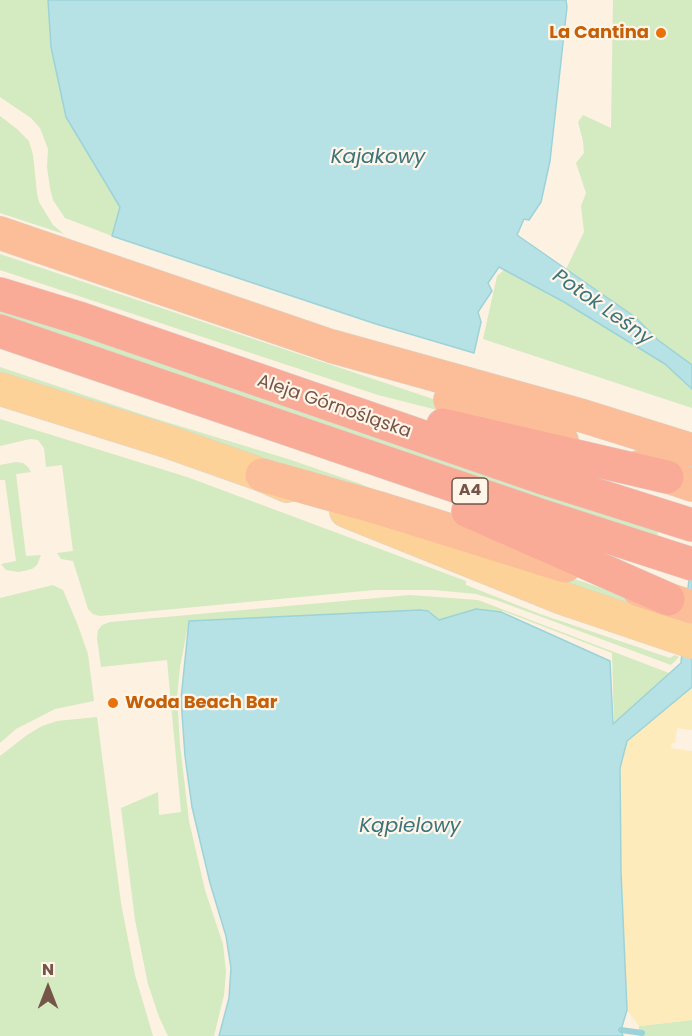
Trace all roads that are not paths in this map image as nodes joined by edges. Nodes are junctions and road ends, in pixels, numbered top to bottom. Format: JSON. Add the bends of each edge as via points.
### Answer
{"nodes":[{"id":1,"x":0,"y":233,"type":"edge"},
{"id":2,"x":0,"y":294,"type":"edge"},
{"id":3,"x":0,"y":331,"type":"edge"},
{"id":4,"x":331,"y":346,"type":"junction"},
{"id":5,"x":0,"y":389,"type":"edge"},
{"id":6,"x":309,"y":399,"type":"junction"},
{"id":7,"x":271,"y":424,"type":"junction"},
{"id":8,"x":680,"y":446,"type":"edge"},
{"id":9,"x":262,"y":475,"type":"junction"},
{"id":10,"x":680,"y":481,"type":"edge"},
{"id":11,"x":680,"y":521,"type":"edge"},
{"id":12,"x":681,"y":560,"type":"edge"},
{"id":13,"x":680,"y":603,"type":"edge"},
{"id":14,"x":681,"y":638,"type":"edge"}],
"edges":[{"from":1,"to":4,"type":"highway"},
{"from":2,"to":6,"type":"highway","name":"Aleja Górnośląska","number":"A4"},
{"from":3,"to":7,"type":"highway","number":"A4"},
{"from":4,"to":8,"type":"highway"},
{"from":4,"to":10,"type":"highway","via":[[476,411]]},
{"from":5,"to":9,"type":"main road"},
{"from":6,"to":10,"type":"highway","via":[[468,430]]},
{"from":6,"to":11,"type":"highway","name":"Aleja Górnośląska","number":"A4"},
{"from":7,"to":12,"type":"highway","number":"A4"},
{"from":7,"to":13,"type":"highway"},
{"from":9,"to":13,"type":"highway"},
{"from":9,"to":14,"type":"main road","via":[[562,598]]}]}
